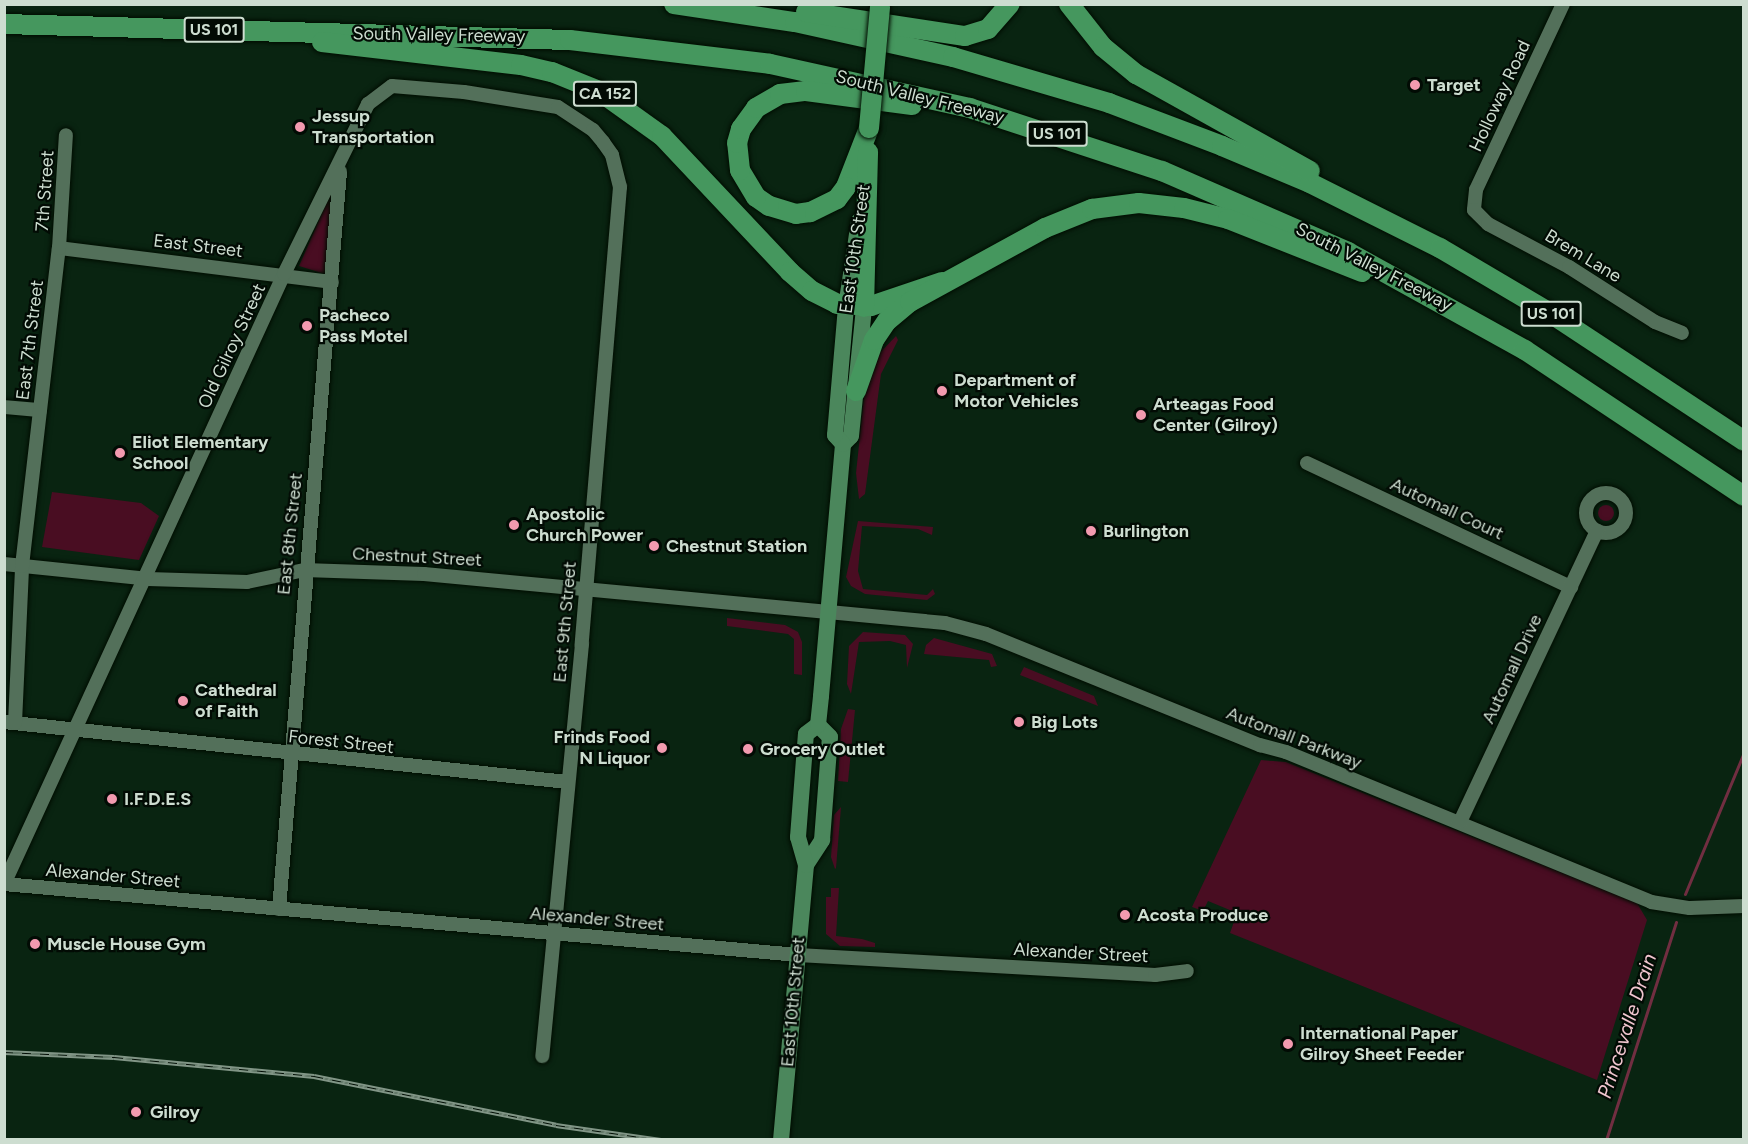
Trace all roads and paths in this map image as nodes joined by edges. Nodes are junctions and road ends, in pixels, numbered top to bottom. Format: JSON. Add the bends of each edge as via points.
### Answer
{"nodes":[{"id":1,"x":674,"y":4,"type":"edge"},
{"id":2,"x":699,"y":4,"type":"edge"},
{"id":3,"x":1010,"y":4,"type":"edge"},
{"id":4,"x":1070,"y":4,"type":"edge"},
{"id":5,"x":1563,"y":4,"type":"edge"},
{"id":6,"x":880,"y":5,"type":"edge"},
{"id":7,"x":4,"y":24,"type":"edge"},
{"id":8,"x":289,"y":32,"type":"junction"},
{"id":9,"x":870,"y":129,"type":"junction"},
{"id":10,"x":66,"y":135,"type":"dead end"},
{"id":11,"x":1086,"y":143,"type":"junction"},
{"id":12,"x":612,"y":155,"type":"joint"},
{"id":13,"x":340,"y":164,"type":"junction"},
{"id":14,"x":1350,"y":202,"type":"junction"},
{"id":15,"x":1473,"y":204,"type":"joint"},
{"id":16,"x":59,"y":248,"type":"junction"},
{"id":17,"x":284,"y":274,"type":"junction"},
{"id":18,"x":332,"y":282,"type":"junction"},
{"id":19,"x":942,"y":282,"type":"junction"},
{"id":20,"x":855,"y":307,"type":"junction"},
{"id":21,"x":1491,"y":330,"type":"junction"},
{"id":22,"x":1682,"y":333,"type":"dead end"},
{"id":23,"x":856,"y":391,"type":"junction"},
{"id":24,"x":4,"y":407,"type":"edge"},
{"id":25,"x":40,"y":410,"type":"junction"},
{"id":26,"x":1743,"y":441,"type":"edge"},
{"id":27,"x":843,"y":444,"type":"junction"},
{"id":28,"x":1307,"y":463,"type":"dead end"},
{"id":29,"x":1743,"y":495,"type":"edge"},
{"id":30,"x":1597,"y":531,"type":"dead end"},
{"id":31,"x":4,"y":564,"type":"edge"},
{"id":32,"x":22,"y":566,"type":"junction"},
{"id":33,"x":304,"y":570,"type":"junction"},
{"id":34,"x":148,"y":579,"type":"junction"},
{"id":35,"x":586,"y":587,"type":"junction"},
{"id":36,"x":1571,"y":587,"type":"junction"},
{"id":37,"x":828,"y":611,"type":"junction"},
{"id":38,"x":10,"y":723,"type":"edge"},
{"id":39,"x":818,"y":725,"type":"junction"},
{"id":40,"x":79,"y":728,"type":"junction"},
{"id":41,"x":289,"y":755,"type":"junction"},
{"id":42,"x":567,"y":782,"type":"junction"},
{"id":43,"x":1460,"y":822,"type":"junction"},
{"id":44,"x":806,"y":865,"type":"junction"},
{"id":45,"x":4,"y":884,"type":"edge"},
{"id":46,"x":1743,"y":906,"type":"edge"},
{"id":47,"x":279,"y":909,"type":"junction"},
{"id":48,"x":554,"y":933,"type":"junction"},
{"id":49,"x":798,"y":955,"type":"junction"},
{"id":50,"x":1187,"y":971,"type":"dead end"},
{"id":51,"x":542,"y":1056,"type":"dead end"},
{"id":52,"x":781,"y":1140,"type":"edge"}],
"edges":[{"from":1,"to":14,"type":"highway","number":"US 101","via":[[854,34],[1031,79],[1222,146]]},
{"from":2,"to":3,"type":"highway","via":[[815,14],[953,36],[988,29]]},
{"from":4,"to":14,"type":"highway","via":[[1103,47],[1136,74],[1315,174]]},
{"from":5,"to":15,"type":"street","name":"Holloway Road","via":[[1476,190]]},
{"from":6,"to":9,"type":"highway","name":"East 10th Street","bridge":true},
{"from":7,"to":8,"type":"highway","name":"South Valley Freeway","number":"US 101"},
{"from":8,"to":11,"type":"highway","name":"South Valley Freeway","number":"US 101","via":[[550,38],[711,55],[891,88]]},
{"from":8,"to":20,"type":"highway","number":"CA 152","via":[[331,45],[529,67],[599,91],[631,110],[677,150],[800,282],[824,299]]},
{"from":9,"to":11,"type":"highway","via":[[846,188],[837,199],[810,212],[796,214],[769,206],[756,196],[740,170],[738,143],[748,117],[766,100],[793,91],[915,106]]},
{"from":9,"to":20,"type":"highway","name":"East 10th Street"},
{"from":10,"to":16,"type":"street","name":"7th Street"},
{"from":11,"to":21,"type":"highway","name":"South Valley Freeway","number":"US 101","via":[[1284,221],[1384,270]]},
{"from":12,"to":13,"type":"street","name":"Old Gilroy Street","via":[[593,130],[558,107],[464,92],[392,86],[368,104]]},
{"from":12,"to":35,"type":"street","name":"East 9th Street","via":[[620,187]]},
{"from":13,"to":17,"type":"street","name":"Old Gilroy Street"},
{"from":13,"to":18,"type":"street","name":"East 8th Street"},
{"from":14,"to":26,"type":"highway","number":"US 101","via":[[1521,295]]},
{"from":15,"to":22,"type":"street","name":"Brem Lane","via":[[1478,216],[1488,224],[1569,267],[1655,322]]},
{"from":16,"to":17,"type":"street","name":"East Street"},
{"from":16,"to":25,"type":"street","name":"East 7th Street"},
{"from":17,"to":18,"type":"street","name":"East Street"},
{"from":17,"to":34,"type":"street","name":"Old Gilroy Street","via":[[175,510]]},
{"from":18,"to":33,"type":"street","name":"East 8th Street"},
{"from":19,"to":20,"type":"highway","via":[[898,300]]},
{"from":19,"to":21,"type":"highway","via":[[1076,214],[1116,205],[1155,203],[1215,215],[1273,236]]},
{"from":19,"to":23,"type":"highway","via":[[883,325],[865,356]]},
{"from":20,"to":23,"type":"main road","name":"East 10th Street"},
{"from":20,"to":27,"type":"main road","name":"East 10th Street","via":[[835,435]]},
{"from":21,"to":29,"type":"highway","name":"South Valley Freeway","number":"US 101"},
{"from":23,"to":27,"type":"main road","name":"East 10th Street","via":[[851,436]]},
{"from":24,"to":25,"type":"street"},
{"from":25,"to":32,"type":"street","name":"East 7th Street"},
{"from":27,"to":37,"type":"main road","name":"East 10th Street"},
{"from":28,"to":36,"type":"street","name":"Automall Court"},
{"from":30,"to":36,"type":"street","name":"Automall Drive"},
{"from":31,"to":32,"type":"street","name":"Chestnut Street"},
{"from":32,"to":34,"type":"street","name":"Chestnut Street"},
{"from":32,"to":38,"type":"street","name":"East 7th Street"},
{"from":33,"to":34,"type":"street","name":"Chestnut Street","via":[[247,582]]},
{"from":33,"to":35,"type":"street","name":"Chestnut Street","via":[[424,574]]},
{"from":33,"to":41,"type":"street","name":"East 8th Street"},
{"from":34,"to":40,"type":"street","name":"Old Gilroy Street"},
{"from":35,"to":37,"type":"street","name":"Chestnut Street"},
{"from":35,"to":42,"type":"street","name":"East 9th Street"},
{"from":36,"to":43,"type":"street","name":"Automall Drive"},
{"from":37,"to":39,"type":"main road","name":"East 10th Street"},
{"from":37,"to":43,"type":"street","name":"Automall Parkway","via":[[933,621],[979,632]]},
{"from":38,"to":40,"type":"street","name":"Forest Street"},
{"from":39,"to":44,"type":"main road","name":"East 10th Street","via":[[806,734],[798,837]]},
{"from":39,"to":44,"type":"main road","name":"East 10th Street","via":[[830,737],[822,840]]},
{"from":40,"to":41,"type":"street","name":"Forest Street"},
{"from":40,"to":45,"type":"street","name":"Old Gilroy Street"},
{"from":41,"to":42,"type":"street","name":"Forest Street"},
{"from":41,"to":47,"type":"street","name":"East 8th Street"},
{"from":42,"to":48,"type":"street","name":"East 9th Street"},
{"from":43,"to":46,"type":"street","name":"Automall Parkway","via":[[1651,902],[1690,908]]},
{"from":44,"to":49,"type":"main road","name":"East 10th Street"},
{"from":45,"to":47,"type":"street","name":"Alexander Street"},
{"from":47,"to":48,"type":"street","name":"Alexander Street"},
{"from":48,"to":49,"type":"street","name":"Alexander Street"},
{"from":48,"to":51,"type":"street","name":"East 9th Street"},
{"from":49,"to":50,"type":"street","name":"Alexander Street","via":[[1155,975]]},
{"from":49,"to":52,"type":"main road","name":"East 10th Street"}]}
